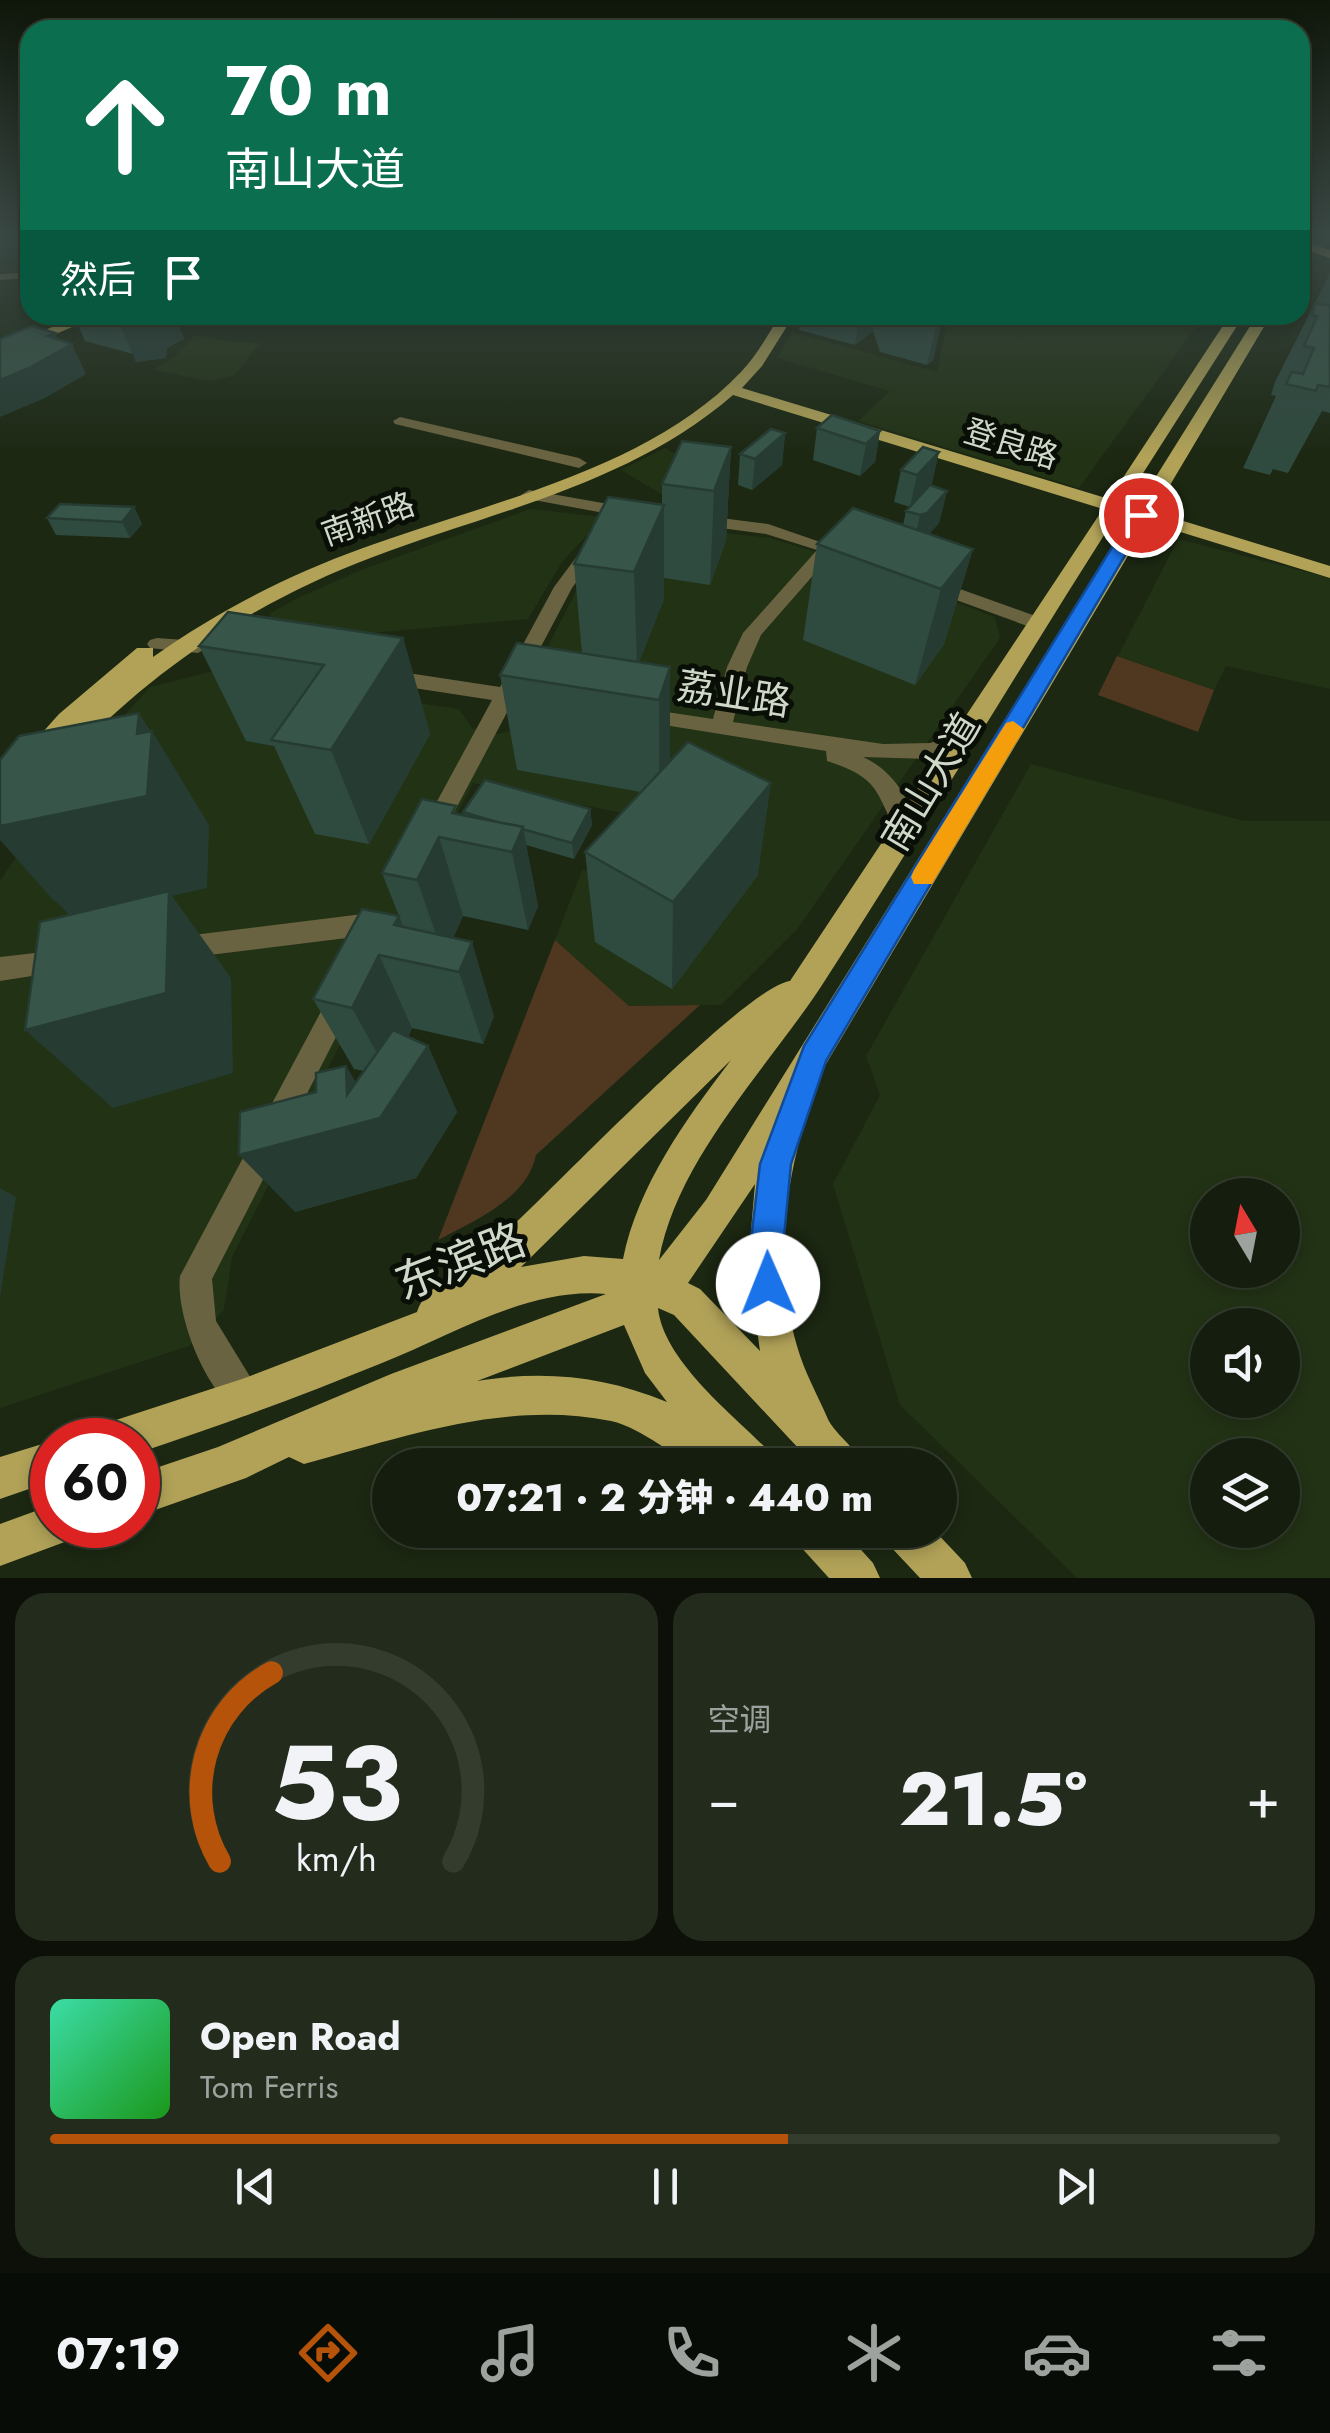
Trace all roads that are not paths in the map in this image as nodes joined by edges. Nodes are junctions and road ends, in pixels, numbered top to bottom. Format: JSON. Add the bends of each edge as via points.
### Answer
{"nodes":[{"id":1,"x":43,"y":325,"type":"edge"},
{"id":2,"x":69,"y":325,"type":"edge"},
{"id":3,"x":765,"y":325,"type":"edge"},
{"id":4,"x":781,"y":325,"type":"edge"},
{"id":5,"x":1226,"y":325,"type":"edge"},
{"id":6,"x":1257,"y":325,"type":"edge"},
{"id":7,"x":0,"y":343,"type":"edge"},
{"id":8,"x":0,"y":354,"type":"edge"},
{"id":9,"x":732,"y":390,"type":"junction"},
{"id":10,"x":400,"y":421,"type":"dead end"},
{"id":11,"x":578,"y":463,"type":"junction"},
{"id":12,"x":529,"y":495,"type":"junction"},
{"id":13,"x":1128,"y":511,"type":"junction"},
{"id":14,"x":684,"y":518,"type":"edge"},
{"id":15,"x":828,"y":548,"type":"junction"},
{"id":16,"x":346,"y":555,"type":"junction"},
{"id":17,"x":864,"y":561,"type":"edge"},
{"id":18,"x":1330,"y":572,"type":"edge"},
{"id":19,"x":918,"y":580,"type":"edge"},
{"id":20,"x":256,"y":602,"type":"junction"},
{"id":21,"x":1037,"y":623,"type":"junction"},
{"id":22,"x":244,"y":635,"type":"edge"},
{"id":23,"x":171,"y":647,"type":"junction"},
{"id":24,"x":219,"y":656,"type":"edge"},
{"id":25,"x":366,"y":678,"type":"edge"},
{"id":26,"x":504,"y":699,"type":"junction"},
{"id":27,"x":535,"y":704,"type":"edge"},
{"id":28,"x":722,"y":728,"type":"junction"},
{"id":29,"x":960,"y":742,"type":"junction"},
{"id":30,"x":0,"y":798,"type":"edge"},
{"id":31,"x":8,"y":822,"type":"edge"},
{"id":32,"x":905,"y":827,"type":"junction"},
{"id":33,"x":418,"y":858,"type":"edge"},
{"id":34,"x":150,"y":951,"type":"edge"},
{"id":35,"x":91,"y":958,"type":"edge"},
{"id":36,"x":0,"y":969,"type":"edge"},
{"id":37,"x":812,"y":975,"type":"junction"},
{"id":38,"x":814,"y":1055,"type":"junction"},
{"id":39,"x":645,"y":1289,"type":"junction"},
{"id":40,"x":372,"y":1349,"type":"junction"},
{"id":41,"x":246,"y":1398,"type":"junction"},
{"id":42,"x":160,"y":1426,"type":"edge"},
{"id":43,"x":704,"y":1448,"type":"edge"},
{"id":44,"x":739,"y":1448,"type":"edge"},
{"id":45,"x":826,"y":1448,"type":"edge"},
{"id":46,"x":829,"y":1448,"type":"edge"},
{"id":47,"x":233,"y":1461,"type":"junction"},
{"id":48,"x":30,"y":1468,"type":"edge"},
{"id":49,"x":0,"y":1478,"type":"edge"},
{"id":50,"x":160,"y":1487,"type":"edge"},
{"id":51,"x":30,"y":1534,"type":"edge"},
{"id":52,"x":0,"y":1545,"type":"edge"},
{"id":53,"x":830,"y":1548,"type":"edge"},
{"id":54,"x":921,"y":1548,"type":"edge"},
{"id":55,"x":858,"y":1578,"type":"edge"},
{"id":56,"x":950,"y":1578,"type":"edge"}],
"edges":[{"from":1,"to":7,"type":"main road"},
{"from":2,"to":8,"type":"main road"},
{"from":3,"to":11,"type":"main road","name":"南新路","via":[[712,393]]},
{"from":4,"to":9,"type":"main road","name":"南新路"},
{"from":5,"to":13,"type":"main road","name":"南山大道"},
{"from":6,"to":13,"type":"main road","name":"南山大道"},
{"from":9,"to":12,"type":"main road","name":"南新路","via":[[649,444]]},
{"from":9,"to":13,"type":"main road","name":"登良路"},
{"from":10,"to":11,"type":"street"},
{"from":11,"to":16,"type":"main road","name":"南新路"},
{"from":12,"to":16,"type":"main road","name":"南新路"},
{"from":12,"to":26,"type":"street","via":[[636,514],[598,540],[569,577]]},
{"from":13,"to":18,"type":"main road","name":"登良路"},
{"from":13,"to":21,"type":"main road","name":"南山大道"},
{"from":13,"to":38,"type":"main road","name":"南山大道"},
{"from":14,"to":15,"type":"street","via":[[768,529]]},
{"from":15,"to":17,"type":"street"},
{"from":15,"to":28,"type":"street","via":[[753,633]]},
{"from":16,"to":20,"type":"main road","name":"南新路"},
{"from":16,"to":23,"type":"main road","name":"南新路","via":[[230,600]]},
{"from":19,"to":21,"type":"street"},
{"from":20,"to":22,"type":"main road"},
{"from":20,"to":23,"type":"main road","name":"南新路"},
{"from":21,"to":29,"type":"main road","name":"南山大道"},
{"from":23,"to":24,"type":"street"},
{"from":23,"to":30,"type":"main road","name":"南新路","via":[[82,704]]},
{"from":23,"to":31,"type":"main road","name":"南新路","via":[[87,724]]},
{"from":25,"to":26,"type":"street"},
{"from":26,"to":27,"type":"street"},
{"from":26,"to":33,"type":"street"},
{"from":28,"to":29,"type":"street","name":"荔业路","via":[[883,752],[930,751]]},
{"from":28,"to":32,"type":"street","name":"荔业路","via":[[617,716],[859,763],[893,792]]},
{"from":29,"to":32,"type":"main road","name":"南山大道"},
{"from":32,"to":37,"type":"main road","name":"南山大道"},
{"from":34,"to":41,"type":"street","via":[[388,914],[196,1276],[197,1324]]},
{"from":35,"to":36,"type":"street"},
{"from":37,"to":39,"type":"main road","name":"南山大道","via":[[677,1169],[651,1221]]},
{"from":37,"to":40,"type":"main road","via":[[731,1039],[490,1272]]},
{"from":38,"to":39,"type":"main road","name":"南山大道","via":[[718,1212]]},
{"from":38,"to":46,"type":"main road","via":[[776,1164],[766,1257],[780,1356]]},
{"from":39,"to":40,"type":"main road","name":"东滨路","via":[[584,1274],[525,1284]]},
{"from":39,"to":44,"type":"main road","via":[[648,1338],[671,1376]]},
{"from":39,"to":45,"type":"main road","name":"东滨路","via":[[688,1302]]},
{"from":39,"to":47,"type":"main road"},
{"from":40,"to":41,"type":"main road","name":"东滨路"},
{"from":41,"to":42,"type":"main road","name":"东滨路"},
{"from":43,"to":47,"type":"main road","via":[[656,1418],[576,1395],[540,1393],[462,1404]]},
{"from":47,"to":50,"type":"main road"},
{"from":48,"to":49,"type":"main road"},
{"from":51,"to":52,"type":"main road"},
{"from":53,"to":55,"type":"main road"},
{"from":54,"to":56,"type":"main road"}]}
